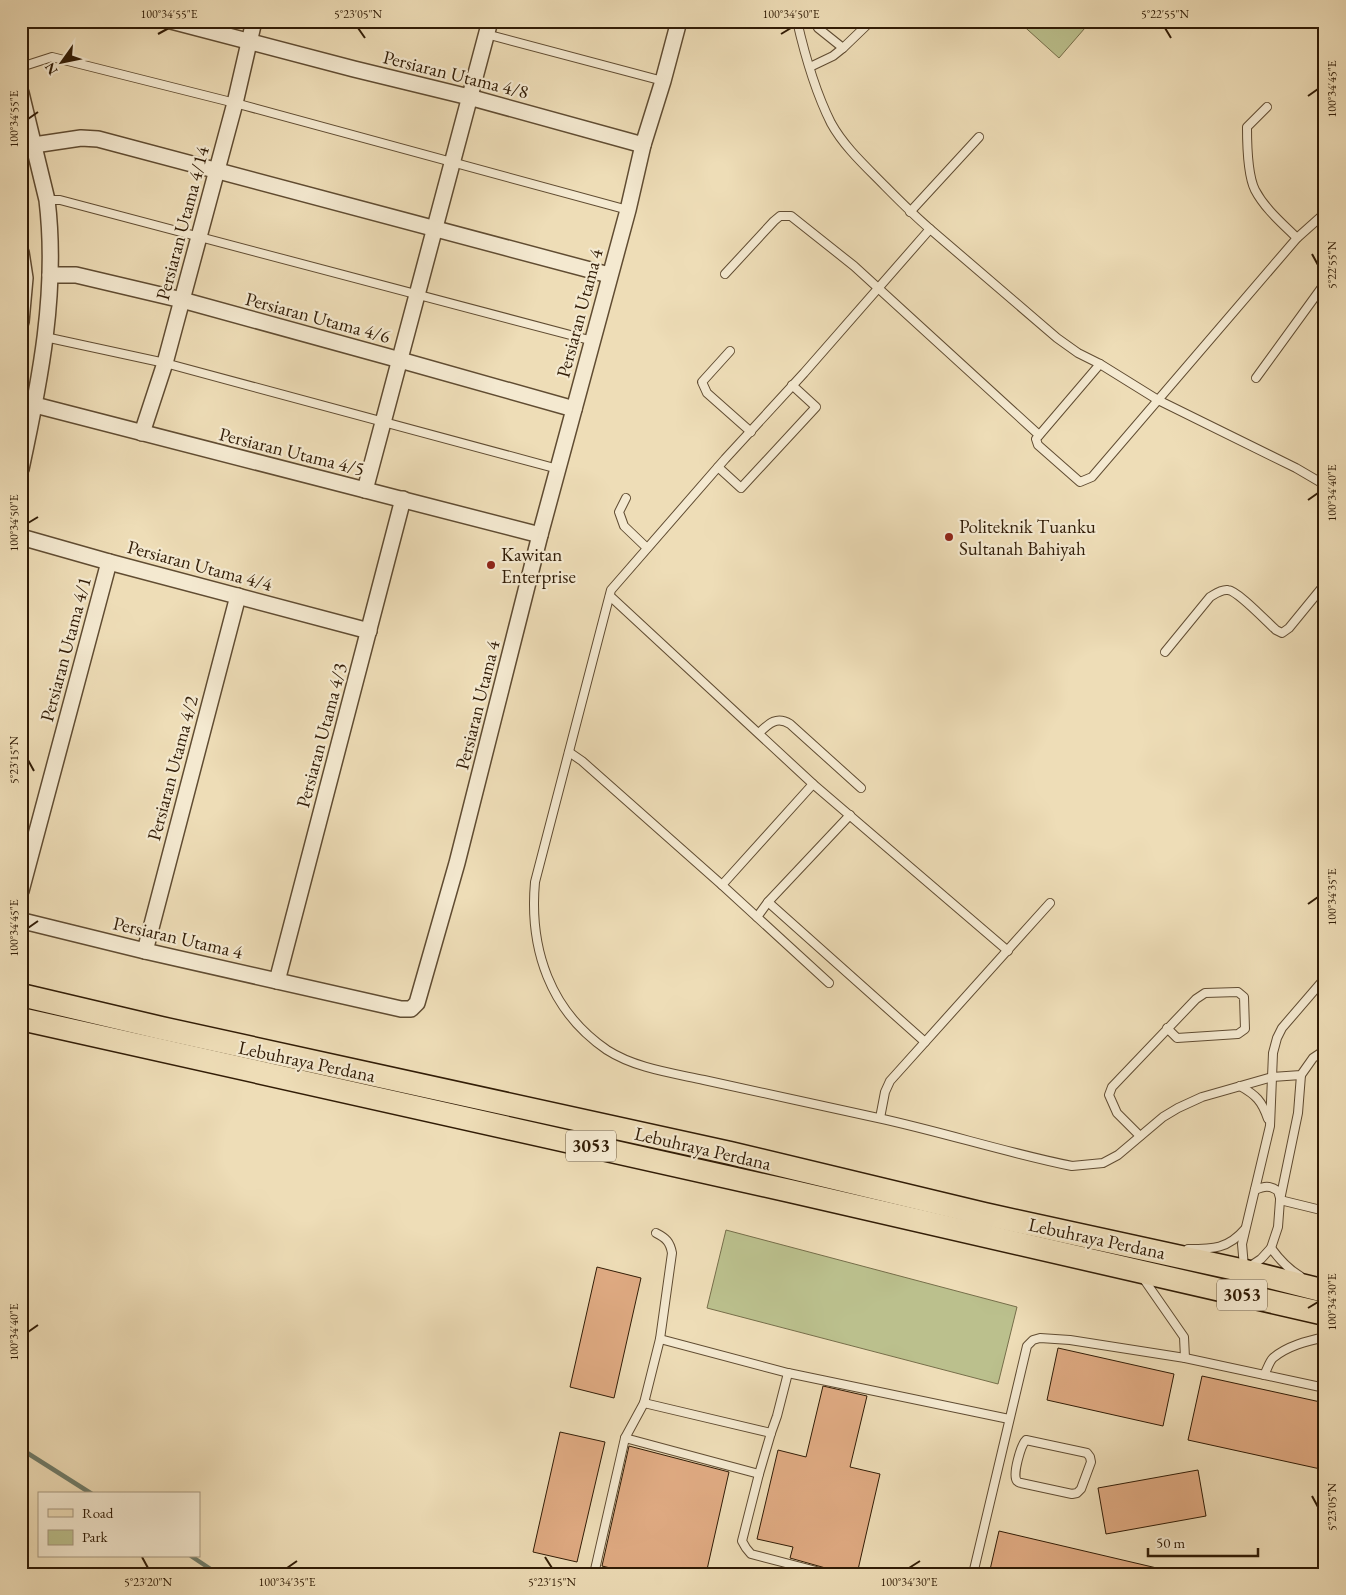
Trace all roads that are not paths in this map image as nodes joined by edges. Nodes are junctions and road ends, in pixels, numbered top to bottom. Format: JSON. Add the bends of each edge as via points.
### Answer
{"nodes":[{"id":1,"x":254,"y":21,"type":"edge"},
{"id":2,"x":679,"y":21,"type":"edge"},
{"id":3,"x":798,"y":21,"type":"edge"},
{"id":4,"x":815,"y":21,"type":"edge"},
{"id":5,"x":180,"y":22,"type":"edge"},
{"id":6,"x":869,"y":22,"type":"dead end"},
{"id":7,"x":488,"y":28,"type":"edge"},
{"id":8,"x":248,"y":42,"type":"junction"},
{"id":9,"x":843,"y":48,"type":"junction"},
{"id":10,"x":21,"y":67,"type":"edge"},
{"id":11,"x":810,"y":67,"type":"junction"},
{"id":12,"x":663,"y":81,"type":"junction"},
{"id":13,"x":21,"y":93,"type":"edge"},
{"id":14,"x":469,"y":96,"type":"junction"},
{"id":15,"x":235,"y":103,"type":"junction"},
{"id":16,"x":1267,"y":107,"type":"dead end"},
{"id":17,"x":979,"y":137,"type":"dead end"},
{"id":18,"x":34,"y":145,"type":"junction"},
{"id":19,"x":643,"y":145,"type":"junction"},
{"id":20,"x":451,"y":161,"type":"junction"},
{"id":21,"x":216,"y":171,"type":"junction"},
{"id":22,"x":47,"y":200,"type":"junction"},
{"id":23,"x":628,"y":210,"type":"junction"},
{"id":24,"x":910,"y":212,"type":"junction"},
{"id":25,"x":1325,"y":213,"type":"edge"},
{"id":26,"x":433,"y":229,"type":"junction"},
{"id":27,"x":930,"y":229,"type":"junction"},
{"id":28,"x":199,"y":238,"type":"junction"},
{"id":29,"x":1297,"y":238,"type":"junction"},
{"id":30,"x":21,"y":252,"type":"edge"},
{"id":31,"x":725,"y":274,"type":"dead end"},
{"id":32,"x":50,"y":275,"type":"junction"},
{"id":33,"x":609,"y":276,"type":"junction"},
{"id":34,"x":1325,"y":283,"type":"edge"},
{"id":35,"x":877,"y":289,"type":"junction"},
{"id":36,"x":416,"y":295,"type":"junction"},
{"id":37,"x":182,"y":300,"type":"junction"},
{"id":38,"x":21,"y":322,"type":"edge"},
{"id":39,"x":45,"y":338,"type":"junction"},
{"id":40,"x":593,"y":341,"type":"junction"},
{"id":41,"x":730,"y":351,"type":"dead end"},
{"id":42,"x":400,"y":360,"type":"junction"},
{"id":43,"x":165,"y":363,"type":"junction"},
{"id":44,"x":1100,"y":364,"type":"junction"},
{"id":45,"x":1256,"y":378,"type":"dead end"},
{"id":46,"x":792,"y":385,"type":"junction"},
{"id":47,"x":1158,"y":400,"type":"junction"},
{"id":48,"x":35,"y":406,"type":"junction"},
{"id":49,"x":574,"y":409,"type":"junction"},
{"id":50,"x":383,"y":423,"type":"junction"},
{"id":51,"x":751,"y":432,"type":"junction"},
{"id":52,"x":142,"y":433,"type":"junction"},
{"id":53,"x":1039,"y":435,"type":"junction"},
{"id":54,"x":718,"y":467,"type":"junction"},
{"id":55,"x":21,"y":469,"type":"edge"},
{"id":56,"x":558,"y":469,"type":"junction"},
{"id":57,"x":1325,"y":485,"type":"edge"},
{"id":58,"x":365,"y":490,"type":"junction"},
{"id":59,"x":626,"y":498,"type":"dead end"},
{"id":60,"x":404,"y":499,"type":"junction"},
{"id":61,"x":540,"y":535,"type":"junction"},
{"id":62,"x":21,"y":536,"type":"edge"},
{"id":63,"x":647,"y":548,"type":"junction"},
{"id":64,"x":109,"y":562,"type":"junction"},
{"id":65,"x":1325,"y":584,"type":"edge"},
{"id":66,"x":238,"y":596,"type":"junction"},
{"id":67,"x":610,"y":596,"type":"junction"},
{"id":68,"x":369,"y":630,"type":"junction"},
{"id":69,"x":1165,"y":652,"type":"dead end"},
{"id":70,"x":759,"y":732,"type":"junction"},
{"id":71,"x":569,"y":752,"type":"junction"},
{"id":72,"x":814,"y":784,"type":"junction"},
{"id":73,"x":861,"y":788,"type":"dead end"},
{"id":74,"x":850,"y":815,"type":"junction"},
{"id":75,"x":722,"y":885,"type":"junction"},
{"id":76,"x":21,"y":892,"type":"edge"},
{"id":77,"x":768,"y":902,"type":"junction"},
{"id":78,"x":1050,"y":903,"type":"dead end"},
{"id":79,"x":757,"y":917,"type":"junction"},
{"id":80,"x":21,"y":919,"type":"edge"},
{"id":81,"x":145,"y":951,"type":"junction"},
{"id":82,"x":1008,"y":951,"type":"junction"},
{"id":83,"x":1325,"y":978,"type":"edge"},
{"id":84,"x":277,"y":981,"type":"junction"},
{"id":85,"x":829,"y":983,"type":"dead end"},
{"id":86,"x":21,"y":995,"type":"edge"},
{"id":87,"x":21,"y":1019,"type":"edge"},
{"id":88,"x":1167,"y":1028,"type":"junction"},
{"id":89,"x":925,"y":1042,"type":"junction"},
{"id":90,"x":1325,"y":1050,"type":"edge"},
{"id":91,"x":1301,"y":1075,"type":"junction"},
{"id":92,"x":1272,"y":1077,"type":"junction"},
{"id":93,"x":1240,"y":1086,"type":"junction"},
{"id":94,"x":880,"y":1118,"type":"junction"},
{"id":95,"x":1270,"y":1126,"type":"junction"},
{"id":96,"x":1140,"y":1136,"type":"junction"},
{"id":97,"x":1255,"y":1190,"type":"junction"},
{"id":98,"x":1280,"y":1200,"type":"junction"},
{"id":99,"x":1325,"y":1211,"type":"edge"},
{"id":100,"x":1246,"y":1227,"type":"junction"},
{"id":101,"x":656,"y":1233,"type":"dead end"},
{"id":102,"x":1271,"y":1248,"type":"junction"},
{"id":103,"x":1149,"y":1250,"type":"junction"},
{"id":104,"x":1245,"y":1271,"type":"junction"},
{"id":105,"x":1149,"y":1273,"type":"junction"},
{"id":106,"x":1325,"y":1291,"type":"edge"},
{"id":107,"x":1325,"y":1300,"type":"edge"},
{"id":108,"x":1325,"y":1314,"type":"edge"},
{"id":109,"x":1325,"y":1337,"type":"edge"},
{"id":110,"x":660,"y":1339,"type":"junction"},
{"id":111,"x":1185,"y":1358,"type":"junction"},
{"id":112,"x":788,"y":1373,"type":"junction"},
{"id":113,"x":1264,"y":1375,"type":"junction"},
{"id":114,"x":1325,"y":1388,"type":"edge"},
{"id":115,"x":644,"y":1404,"type":"junction"},
{"id":116,"x":1009,"y":1419,"type":"junction"},
{"id":117,"x":771,"y":1433,"type":"junction"},
{"id":118,"x":625,"y":1438,"type":"junction"},
{"id":119,"x":1000,"y":1460,"type":"junction"},
{"id":120,"x":1017,"y":1462,"type":"junction"},
{"id":121,"x":759,"y":1474,"type":"junction"},
{"id":122,"x":594,"y":1574,"type":"edge"},
{"id":123,"x":828,"y":1574,"type":"edge"},
{"id":124,"x":973,"y":1574,"type":"edge"}],
"edges":[{"from":1,"to":8,"type":"street","name":"Persiaran Utama 4/14"},
{"from":2,"to":12,"type":"street","name":"Persiaran Utama 4"},
{"from":3,"to":11,"type":"lane"},
{"from":4,"to":9,"type":"lane","via":[[818,28]]},
{"from":5,"to":8,"type":"street","name":"Persiaran Utama 4/8"},
{"from":6,"to":9,"type":"lane"},
{"from":7,"to":12,"type":"lane"},
{"from":7,"to":14,"type":"street"},
{"from":8,"to":14,"type":"street","name":"Persiaran Utama 4/8"},
{"from":8,"to":15,"type":"street","name":"Persiaran Utama 4/14"},
{"from":9,"to":11,"type":"lane"},
{"from":10,"to":15,"type":"lane","via":[[52,57]]},
{"from":11,"to":24,"type":"lane","via":[[832,124],[855,155]]},
{"from":12,"to":19,"type":"street","name":"Persiaran Utama 4"},
{"from":13,"to":18,"type":"street"},
{"from":14,"to":19,"type":"street","name":"Persiaran Utama 4/8"},
{"from":14,"to":20,"type":"street"},
{"from":15,"to":20,"type":"lane"},
{"from":15,"to":21,"type":"street","name":"Persiaran Utama 4/14"},
{"from":16,"to":29,"type":"lane","via":[[1247,127],[1247,150],[1254,188],[1276,218]]},
{"from":17,"to":24,"type":"lane"},
{"from":18,"to":21,"type":"street","via":[[80,138],[98,139]]},
{"from":18,"to":22,"type":"street"},
{"from":19,"to":23,"type":"street","name":"Persiaran Utama 4"},
{"from":20,"to":23,"type":"lane"},
{"from":20,"to":26,"type":"street"},
{"from":21,"to":26,"type":"street"},
{"from":21,"to":28,"type":"street","name":"Persiaran Utama 4/14"},
{"from":22,"to":28,"type":"lane","via":[[60,200]]},
{"from":22,"to":32,"type":"street"},
{"from":23,"to":33,"type":"street","name":"Persiaran Utama 4"},
{"from":24,"to":27,"type":"lane"},
{"from":25,"to":29,"type":"lane"},
{"from":26,"to":33,"type":"street"},
{"from":26,"to":36,"type":"street"},
{"from":27,"to":35,"type":"lane"},
{"from":27,"to":44,"type":"lane","via":[[1057,338]]},
{"from":28,"to":36,"type":"lane"},
{"from":28,"to":37,"type":"street","name":"Persiaran Utama 4/14"},
{"from":29,"to":47,"type":"lane"},
{"from":30,"to":38,"type":"street","via":[[25,278]]},
{"from":31,"to":35,"type":"lane","via":[[774,221],[780,216],[791,216],[854,266]]},
{"from":32,"to":37,"type":"street","name":"Persiaran Utama 4/6","via":[[76,275]]},
{"from":32,"to":39,"type":"street"},
{"from":33,"to":40,"type":"street","name":"Persiaran Utama 4"},
{"from":34,"to":45,"type":"lane"},
{"from":35,"to":46,"type":"lane"},
{"from":35,"to":53,"type":"lane"},
{"from":36,"to":40,"type":"lane"},
{"from":36,"to":42,"type":"street"},
{"from":37,"to":42,"type":"street","name":"Persiaran Utama 4/6"},
{"from":37,"to":43,"type":"street","name":"Persiaran Utama 4/14"},
{"from":39,"to":43,"type":"lane"},
{"from":39,"to":48,"type":"street"},
{"from":40,"to":49,"type":"street","name":"Persiaran Utama 4"},
{"from":41,"to":51,"type":"lane","via":[[702,382],[707,393]]},
{"from":42,"to":49,"type":"street","name":"Persiaran Utama 4/6"},
{"from":42,"to":50,"type":"street"},
{"from":43,"to":50,"type":"lane"},
{"from":43,"to":52,"type":"street","name":"Persiaran Utama 4/14"},
{"from":44,"to":47,"type":"lane"},
{"from":44,"to":53,"type":"lane"},
{"from":46,"to":51,"type":"lane"},
{"from":46,"to":54,"type":"lane","via":[[816,407],[741,488]]},
{"from":47,"to":53,"type":"lane","via":[[1092,477],[1080,482],[1038,445],[1036,439]]},
{"from":47,"to":57,"type":"lane"},
{"from":48,"to":52,"type":"street","name":"Persiaran Utama 4/5"},
{"from":48,"to":55,"type":"street"},
{"from":49,"to":56,"type":"street","name":"Persiaran Utama 4"},
{"from":50,"to":56,"type":"lane"},
{"from":50,"to":58,"type":"street"},
{"from":51,"to":54,"type":"lane"},
{"from":52,"to":58,"type":"street","name":"Persiaran Utama 4/5"},
{"from":54,"to":63,"type":"lane"},
{"from":56,"to":61,"type":"street","name":"Persiaran Utama 4"},
{"from":58,"to":60,"type":"street","name":"Persiaran Utama 4/5"},
{"from":59,"to":63,"type":"lane","via":[[619,512],[624,526]]},
{"from":60,"to":61,"type":"street","name":"Persiaran Utama 4/5"},
{"from":60,"to":68,"type":"street","name":"Persiaran Utama 4/3"},
{"from":61,"to":84,"type":"street","name":"Persiaran Utama 4","via":[[457,864],[417,1003],[411,1009],[401,1009]]},
{"from":62,"to":64,"type":"street","name":"Persiaran Utama 4/4"},
{"from":63,"to":67,"type":"lane","via":[[611,590]]},
{"from":64,"to":66,"type":"street","name":"Persiaran Utama 4/4"},
{"from":64,"to":76,"type":"street","name":"Persiaran Utama 4/1"},
{"from":65,"to":69,"type":"lane","via":[[1282,634],[1236,594],[1228,590],[1218,592],[1210,597]]},
{"from":66,"to":68,"type":"street","name":"Persiaran Utama 4/4"},
{"from":66,"to":81,"type":"street","name":"Persiaran Utama 4/2"},
{"from":67,"to":70,"type":"lane"},
{"from":67,"to":71,"type":"lane"},
{"from":68,"to":84,"type":"street","name":"Persiaran Utama 4/3"},
{"from":70,"to":72,"type":"lane"},
{"from":70,"to":73,"type":"lane","via":[[769,722],[785,721]]},
{"from":71,"to":75,"type":"lane"},
{"from":71,"to":94,"type":"lane","via":[[534,895],[534,924],[544,970],[568,1014],[601,1045],[629,1061]]},
{"from":72,"to":74,"type":"lane"},
{"from":72,"to":75,"type":"lane"},
{"from":74,"to":77,"type":"lane"},
{"from":74,"to":82,"type":"lane"},
{"from":75,"to":79,"type":"lane"},
{"from":77,"to":79,"type":"lane"},
{"from":77,"to":89,"type":"lane"},
{"from":78,"to":82,"type":"lane"},
{"from":79,"to":85,"type":"lane"},
{"from":80,"to":81,"type":"street","name":"Persiaran Utama 4"},
{"from":81,"to":84,"type":"street","name":"Persiaran Utama 4"},
{"from":82,"to":89,"type":"lane"},
{"from":83,"to":92,"type":"lane","via":[[1276,1038]]},
{"from":86,"to":103,"type":"main road","name":"Lebuhraya Perdana","number":"3053"},
{"from":87,"to":105,"type":"main road","name":"Lebuhraya Perdana","number":"3053"},
{"from":88,"to":88,"type":"lane","via":[[1177,1038],[1238,1034],[1244,1029],[1244,997],[1238,992],[1205,993]]},
{"from":88,"to":96,"type":"lane","via":[[1112,1087],[1110,1095],[1117,1113]]},
{"from":89,"to":94,"type":"lane","via":[[890,1081]]},
{"from":90,"to":91,"type":"lane","via":[[1313,1058]]},
{"from":91,"to":92,"type":"lane"},
{"from":91,"to":98,"type":"lane","via":[[1298,1113]]},
{"from":92,"to":93,"type":"lane"},
{"from":92,"to":95,"type":"lane"},
{"from":93,"to":95,"type":"lane","via":[[1264,1105]]},
{"from":93,"to":96,"type":"lane","via":[[1178,1108]]},
{"from":94,"to":96,"type":"lane","via":[[1072,1166],[1103,1163]]},
{"from":95,"to":97,"type":"lane"},
{"from":97,"to":98,"type":"lane","via":[[1262,1186],[1272,1187],[1278,1191]]},
{"from":97,"to":100,"type":"lane"},
{"from":98,"to":99,"type":"lane"},
{"from":98,"to":102,"type":"lane","via":[[1278,1227]]},
{"from":100,"to":103,"type":"lane","via":[[1226,1245],[1209,1249]]},
{"from":100,"to":104,"type":"lane","via":[[1242,1244]]},
{"from":101,"to":110,"type":"lane","via":[[665,1237],[672,1253]]},
{"from":102,"to":104,"type":"lane"},
{"from":102,"to":106,"type":"lane","via":[[1291,1270]]},
{"from":103,"to":104,"type":"main road","name":"Lebuhraya Perdana","number":"3053"},
{"from":104,"to":105,"type":"main road","via":[[1216,1275]]},
{"from":104,"to":106,"type":"main road","name":"Lebuhraya Perdana","number":"3053"},
{"from":104,"to":107,"type":"main road","via":[[1284,1291]]},
{"from":105,"to":108,"type":"main road","name":"Lebuhraya Perdana","number":"3053"},
{"from":105,"to":111,"type":"lane","via":[[1184,1337]]},
{"from":109,"to":113,"type":"lane","via":[[1287,1349],[1272,1359]]},
{"from":110,"to":112,"type":"lane"},
{"from":110,"to":115,"type":"lane"},
{"from":111,"to":113,"type":"lane"},
{"from":111,"to":116,"type":"lane","via":[[1070,1340],[1033,1340],[1027,1346]]},
{"from":112,"to":116,"type":"lane"},
{"from":112,"to":117,"type":"lane"},
{"from":113,"to":114,"type":"lane"},
{"from":115,"to":117,"type":"lane"},
{"from":115,"to":118,"type":"lane"},
{"from":116,"to":119,"type":"lane"},
{"from":117,"to":121,"type":"lane"},
{"from":118,"to":121,"type":"lane"},
{"from":118,"to":122,"type":"lane"},
{"from":119,"to":120,"type":"lane"},
{"from":119,"to":124,"type":"lane"},
{"from":120,"to":120,"type":"lane","via":[[1017,1481],[1072,1494],[1081,1490],[1091,1462],[1087,1454],[1029,1440],[1023,1443]]},
{"from":121,"to":123,"type":"lane","via":[[742,1541],[746,1548],[751,1554]]}]}
